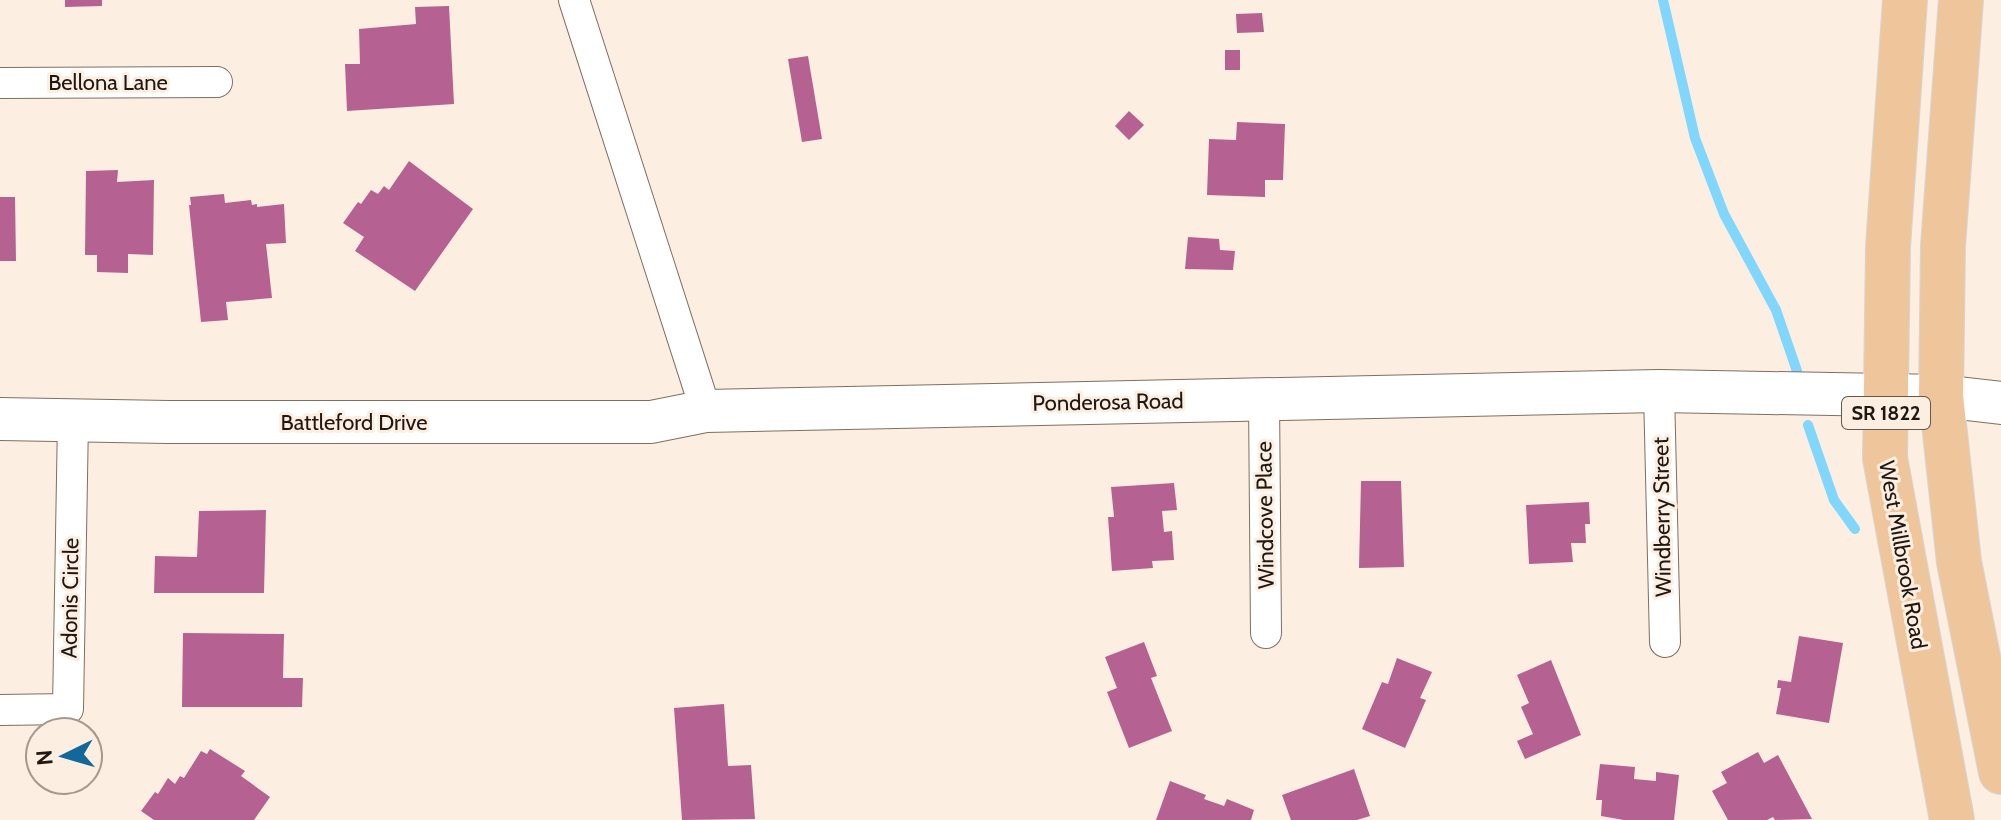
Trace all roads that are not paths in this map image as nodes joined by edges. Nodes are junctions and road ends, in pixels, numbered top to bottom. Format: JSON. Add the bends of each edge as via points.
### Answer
{"nodes":[{"id":1,"x":574,"y":0,"type":"edge"},
{"id":2,"x":1905,"y":0,"type":"edge"},
{"id":3,"x":1961,"y":0,"type":"edge"},
{"id":4,"x":217,"y":82,"type":"dead end"},
{"id":5,"x":0,"y":83,"type":"edge"},
{"id":6,"x":1659,"y":391,"type":"junction"},
{"id":7,"x":1941,"y":396,"type":"junction"},
{"id":8,"x":1886,"y":397,"type":"junction"},
{"id":9,"x":1264,"y":398,"type":"junction"},
{"id":10,"x":2001,"y":403,"type":"edge"},
{"id":11,"x":706,"y":411,"type":"junction"},
{"id":12,"x":0,"y":419,"type":"edge"},
{"id":13,"x":73,"y":420,"type":"junction"},
{"id":14,"x":1266,"y":633,"type":"dead end"},
{"id":15,"x":1665,"y":642,"type":"dead end"},
{"id":16,"x":0,"y":710,"type":"edge"},
{"id":17,"x":2001,"y":772,"type":"edge"},
{"id":18,"x":1952,"y":820,"type":"edge"}],
"edges":[{"from":1,"to":11,"type":"street"},
{"from":2,"to":8,"type":"main road","name":"West Millbrook Road","number":"SR 1822","via":[[1888,247]]},
{"from":3,"to":7,"type":"main road","number":"SR 1822","via":[[1943,246]]},
{"from":4,"to":5,"type":"street","name":"Bellona Lane"},
{"from":6,"to":8,"type":"street","name":"Ponderosa Road"},
{"from":6,"to":9,"type":"street","name":"Ponderosa Road"},
{"from":6,"to":15,"type":"street","name":"Windberry Street"},
{"from":7,"to":8,"type":"street","name":"Ponderosa Road"},
{"from":7,"to":10,"type":"street","name":"Ponderosa Road"},
{"from":7,"to":17,"type":"main road","number":"SR 1822","via":[[1959,562]]},
{"from":8,"to":18,"type":"main road","name":"West Millbrook Road","number":"SR 1822","via":[[1885,458]]},
{"from":9,"to":11,"type":"street","name":"Ponderosa Road"},
{"from":9,"to":14,"type":"street","name":"Windcove Place"},
{"from":11,"to":13,"type":"street","name":"Battleford Drive","via":[[651,422]]},
{"from":12,"to":13,"type":"street","name":"Battleford Drive"},
{"from":13,"to":16,"type":"street","name":"Adonis Circle","via":[[68,709]]}]}
